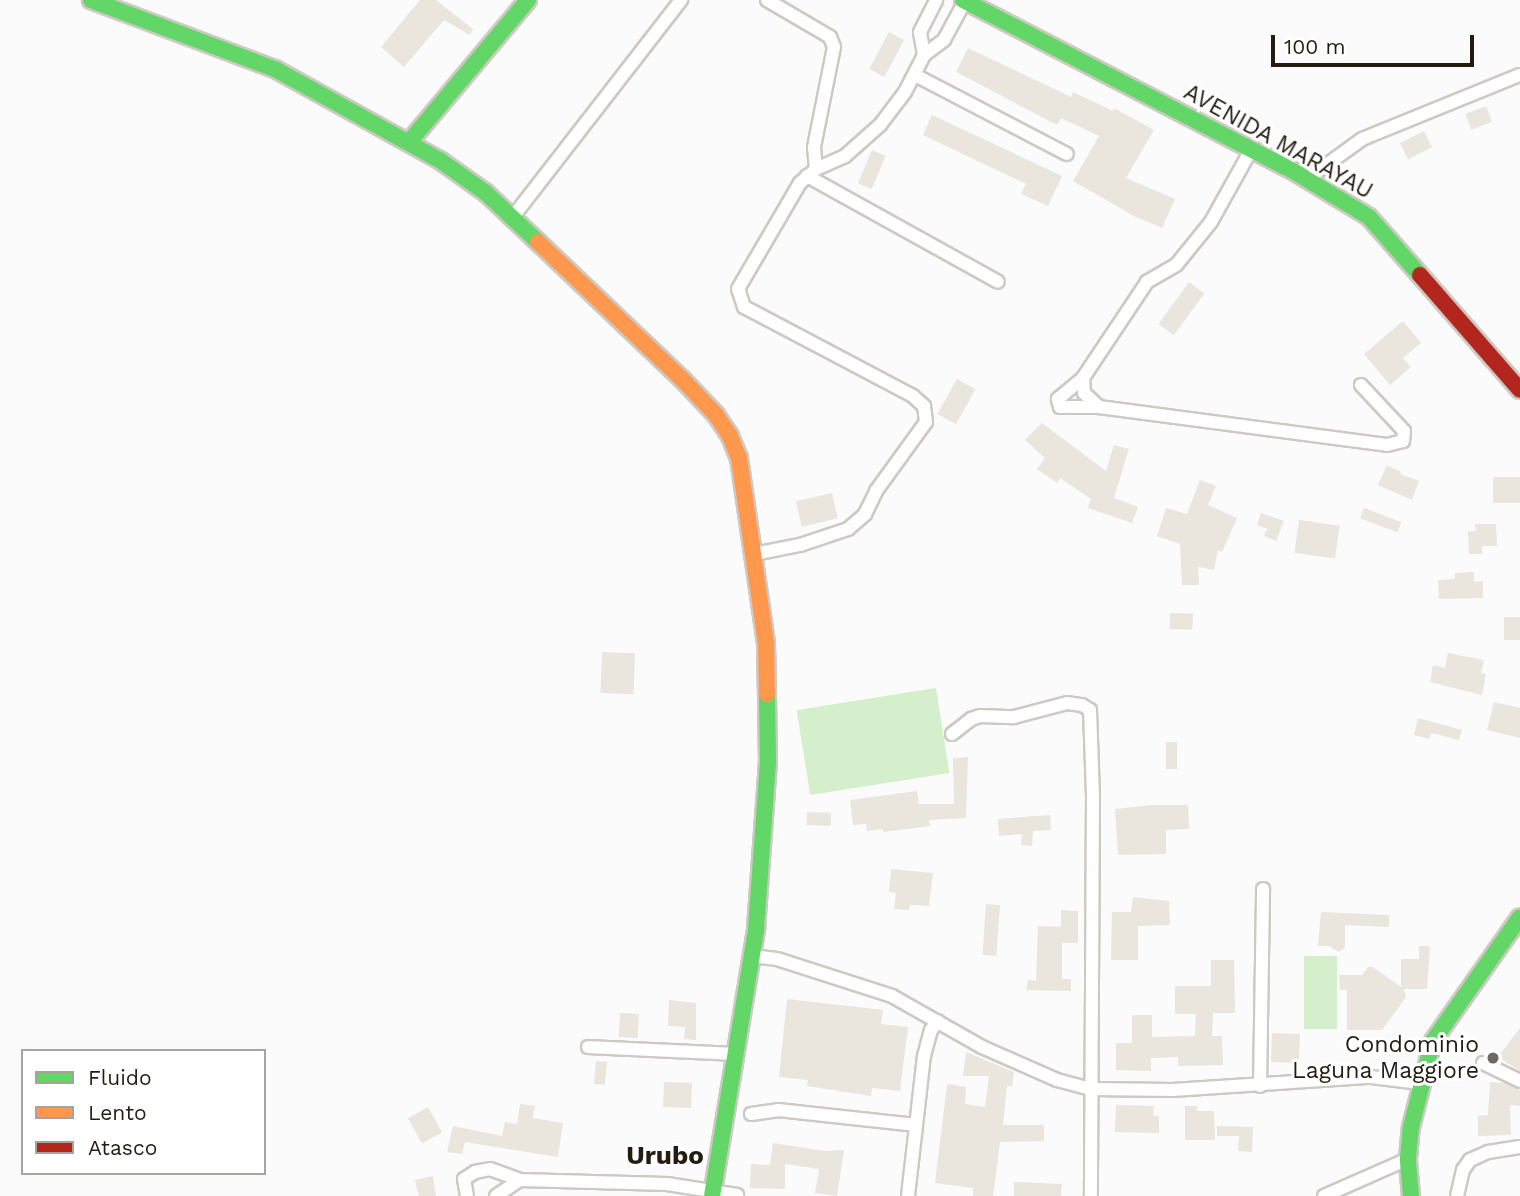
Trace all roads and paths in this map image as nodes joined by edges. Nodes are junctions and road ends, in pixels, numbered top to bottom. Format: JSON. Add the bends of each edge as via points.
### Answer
{"nodes":[{"id":1,"x":91,"y":0,"type":"edge"},
{"id":2,"x":528,"y":0,"type":"edge"},
{"id":3,"x":681,"y":0,"type":"edge"},
{"id":4,"x":767,"y":0,"type":"edge"},
{"id":5,"x":936,"y":0,"type":"edge"},
{"id":6,"x":964,"y":1,"type":"edge"},
{"id":7,"x":924,"y":55,"type":"junction"},
{"id":8,"x":915,"y":75,"type":"junction"},
{"id":9,"x":1520,"y":75,"type":"edge"},
{"id":10,"x":410,"y":141,"type":"junction"},
{"id":11,"x":1251,"y":150,"type":"junction"},
{"id":12,"x":1067,"y":154,"type":"dead end"},
{"id":13,"x":812,"y":173,"type":"junction"},
{"id":14,"x":1307,"y":179,"type":"junction"},
{"id":15,"x":512,"y":218,"type":"junction"},
{"id":16,"x":998,"y":282,"type":"dead end"},
{"id":17,"x":1083,"y":378,"type":"junction"},
{"id":18,"x":1361,"y":385,"type":"dead end"},
{"id":19,"x":1520,"y":390,"type":"edge"},
{"id":20,"x":1099,"y":408,"type":"junction"},
{"id":21,"x":754,"y":554,"type":"junction"},
{"id":22,"x":953,"y":734,"type":"dead end"},
{"id":23,"x":1263,"y":889,"type":"dead end"},
{"id":24,"x":1520,"y":917,"type":"edge"},
{"id":25,"x":752,"y":956,"type":"junction"},
{"id":26,"x":938,"y":1021,"type":"junction"},
{"id":27,"x":588,"y":1047,"type":"dead end"},
{"id":28,"x":736,"y":1054,"type":"junction"},
{"id":29,"x":1483,"y":1063,"type":"dead end"},
{"id":30,"x":1520,"y":1081,"type":"edge"},
{"id":31,"x":1420,"y":1083,"type":"junction"},
{"id":32,"x":1260,"y":1086,"type":"junction"},
{"id":33,"x":1091,"y":1089,"type":"junction"},
{"id":34,"x":751,"y":1114,"type":"dead end"},
{"id":35,"x":916,"y":1125,"type":"junction"},
{"id":36,"x":1520,"y":1147,"type":"edge"},
{"id":37,"x":1408,"y":1159,"type":"junction"},
{"id":38,"x":520,"y":1180,"type":"junction"},
{"id":39,"x":713,"y":1193,"type":"edge"},
{"id":40,"x":737,"y":1195,"type":"edge"},
{"id":41,"x":467,"y":1196,"type":"edge"},
{"id":42,"x":496,"y":1196,"type":"edge"},
{"id":43,"x":908,"y":1196,"type":"edge"},
{"id":44,"x":1091,"y":1196,"type":"edge"},
{"id":45,"x":1324,"y":1196,"type":"edge"},
{"id":46,"x":1411,"y":1196,"type":"edge"},
{"id":47,"x":1457,"y":1196,"type":"edge"}],
"edges":[{"from":1,"to":10,"type":"street","via":[[275,69]]},
{"from":2,"to":10,"type":"street"},
{"from":3,"to":15,"type":"street"},
{"from":4,"to":13,"type":"street","via":[[830,37],[834,47]]},
{"from":5,"to":7,"type":"street","via":[[920,32]]},
{"from":6,"to":7,"type":"street","via":[[944,40]]},
{"from":6,"to":11,"type":"street","name":"AVENIDA MARAYAU"},
{"from":7,"to":8,"type":"street"},
{"from":8,"to":12,"type":"street"},
{"from":8,"to":13,"type":"street","via":[[880,125],[845,156]]},
{"from":9,"to":14,"type":"street","via":[[1362,139]]},
{"from":10,"to":15,"type":"street","via":[[486,192]]},
{"from":11,"to":14,"type":"street","name":"AVENIDA MARAYAU"},
{"from":11,"to":17,"type":"street","via":[[1211,222],[1176,265],[1147,282]]},
{"from":13,"to":16,"type":"street"},
{"from":13,"to":21,"type":"street","via":[[800,183],[738,289],[744,307],[913,396],[924,406],[926,422],[876,491],[865,514],[848,528],[800,545]]},
{"from":14,"to":19,"type":"street","name":"AVENIDA MARAYAU","via":[[1368,217]]},
{"from":15,"to":21,"type":"street","via":[[716,415],[739,458]]},
{"from":17,"to":20,"type":"street","via":[[1084,393]]},
{"from":17,"to":20,"type":"street","via":[[1058,399],[1060,407]]},
{"from":18,"to":20,"type":"street","via":[[1404,431],[1403,441],[1387,445]]},
{"from":21,"to":25,"type":"street","via":[[766,643],[768,761]]},
{"from":22,"to":33,"type":"street","via":[[980,716],[1014,717],[1067,703],[1090,710]]},
{"from":23,"to":32,"type":"street"},
{"from":24,"to":31,"type":"street","via":[[1433,1041]]},
{"from":25,"to":26,"type":"street","via":[[777,959],[892,996]]},
{"from":25,"to":28,"type":"street"},
{"from":26,"to":33,"type":"street","via":[[982,1047],[1057,1080]]},
{"from":26,"to":35,"type":"street","via":[[924,1056]]},
{"from":27,"to":28,"type":"street"},
{"from":28,"to":39,"type":"street"},
{"from":29,"to":30,"type":"street"},
{"from":31,"to":32,"type":"street","via":[[1371,1077]]},
{"from":31,"to":37,"type":"street"},
{"from":32,"to":33,"type":"street"},
{"from":33,"to":44,"type":"street"},
{"from":34,"to":35,"type":"street","via":[[778,1110]]},
{"from":35,"to":43,"type":"street"},
{"from":36,"to":47,"type":"street","via":[[1470,1160]]},
{"from":37,"to":45,"type":"street"},
{"from":37,"to":46,"type":"street"},
{"from":38,"to":39,"type":"street","via":[[667,1184]]},
{"from":38,"to":41,"type":"street","via":[[489,1169],[475,1172],[464,1179]]},
{"from":38,"to":42,"type":"street"},
{"from":39,"to":40,"type":"street"}]}
